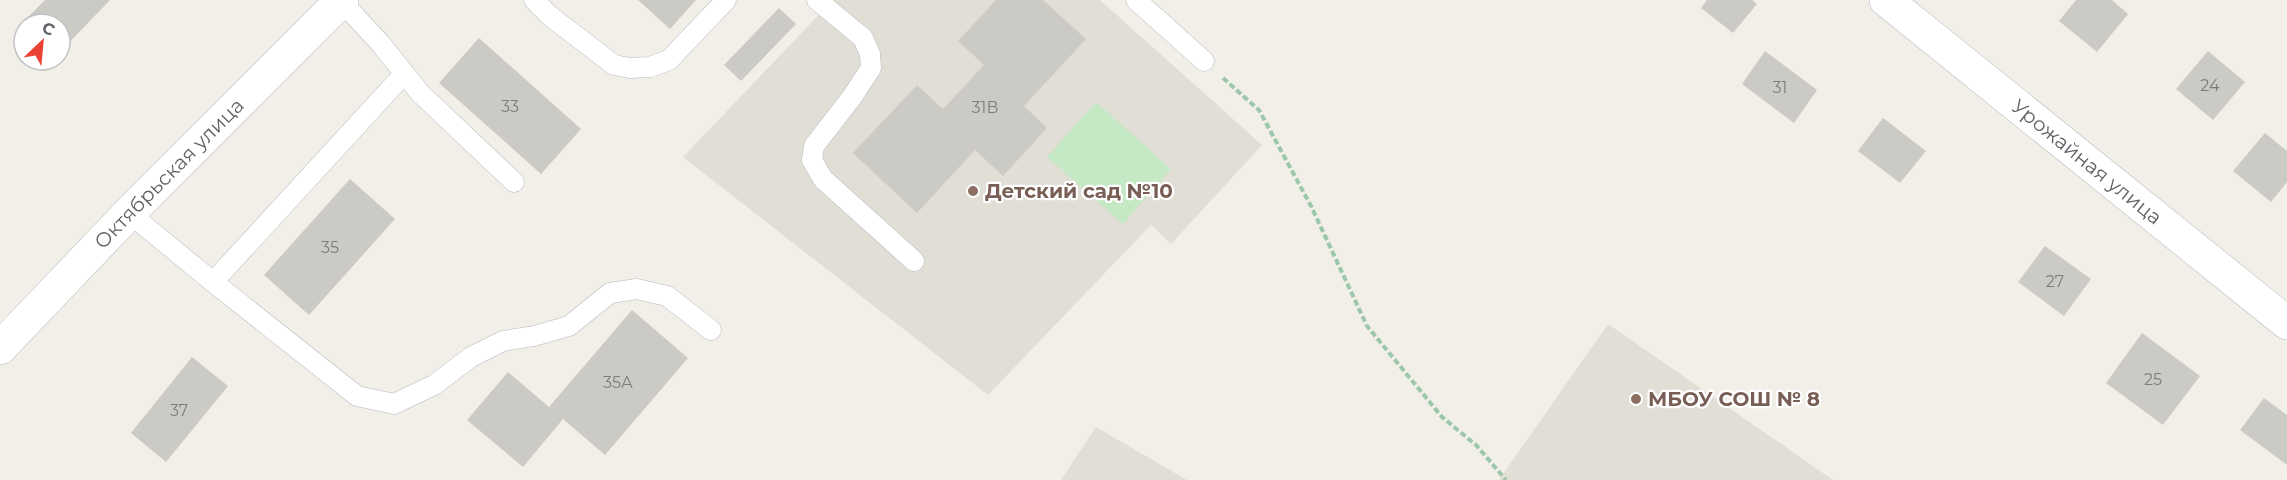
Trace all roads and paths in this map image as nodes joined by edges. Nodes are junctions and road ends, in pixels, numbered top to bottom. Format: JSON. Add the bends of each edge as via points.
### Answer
{"nodes":[{"id":1,"x":341,"y":0,"type":"edge"},
{"id":2,"x":534,"y":0,"type":"edge"},
{"id":3,"x":726,"y":0,"type":"edge"},
{"id":4,"x":817,"y":0,"type":"edge"},
{"id":5,"x":1136,"y":0,"type":"edge"},
{"id":6,"x":1886,"y":0,"type":"edge"},
{"id":7,"x":1204,"y":61,"type":"joint"},
{"id":8,"x":404,"y":74,"type":"junction"},
{"id":9,"x":514,"y":182,"type":"dead end"},
{"id":10,"x":129,"y":213,"type":"junction"},
{"id":11,"x":914,"y":261,"type":"dead end"},
{"id":12,"x":213,"y":282,"type":"junction"},
{"id":13,"x":2287,"y":323,"type":"edge"},
{"id":14,"x":711,"y":330,"type":"dead end"},
{"id":15,"x":0,"y":348,"type":"edge"},
{"id":16,"x":1506,"y":480,"type":"edge"}],
"edges":[{"from":1,"to":8,"type":"lane"},
{"from":1,"to":10,"type":"street","name":"Октябрьская улица"},
{"from":2,"to":3,"type":"lane","via":[[614,65],[630,68],[650,67],[669,60]]},
{"from":4,"to":11,"type":"lane","via":[[863,38],[871,68],[814,146],[812,160],[823,179]]},
{"from":5,"to":7,"type":"lane"},
{"from":6,"to":13,"type":"street","name":"Урожайная улица"},
{"from":7,"to":16,"type":"path","via":[[1258,110],[1311,207],[1367,326],[1442,417],[1476,445]]},
{"from":8,"to":9,"type":"lane"},
{"from":8,"to":12,"type":"lane"},
{"from":10,"to":12,"type":"lane"},
{"from":10,"to":15,"type":"street","name":"Октябрьская улица"},
{"from":12,"to":14,"type":"lane","via":[[357,396],[394,404],[434,385],[471,357],[503,341],[569,326],[610,293],[637,289],[667,296]]}]}
